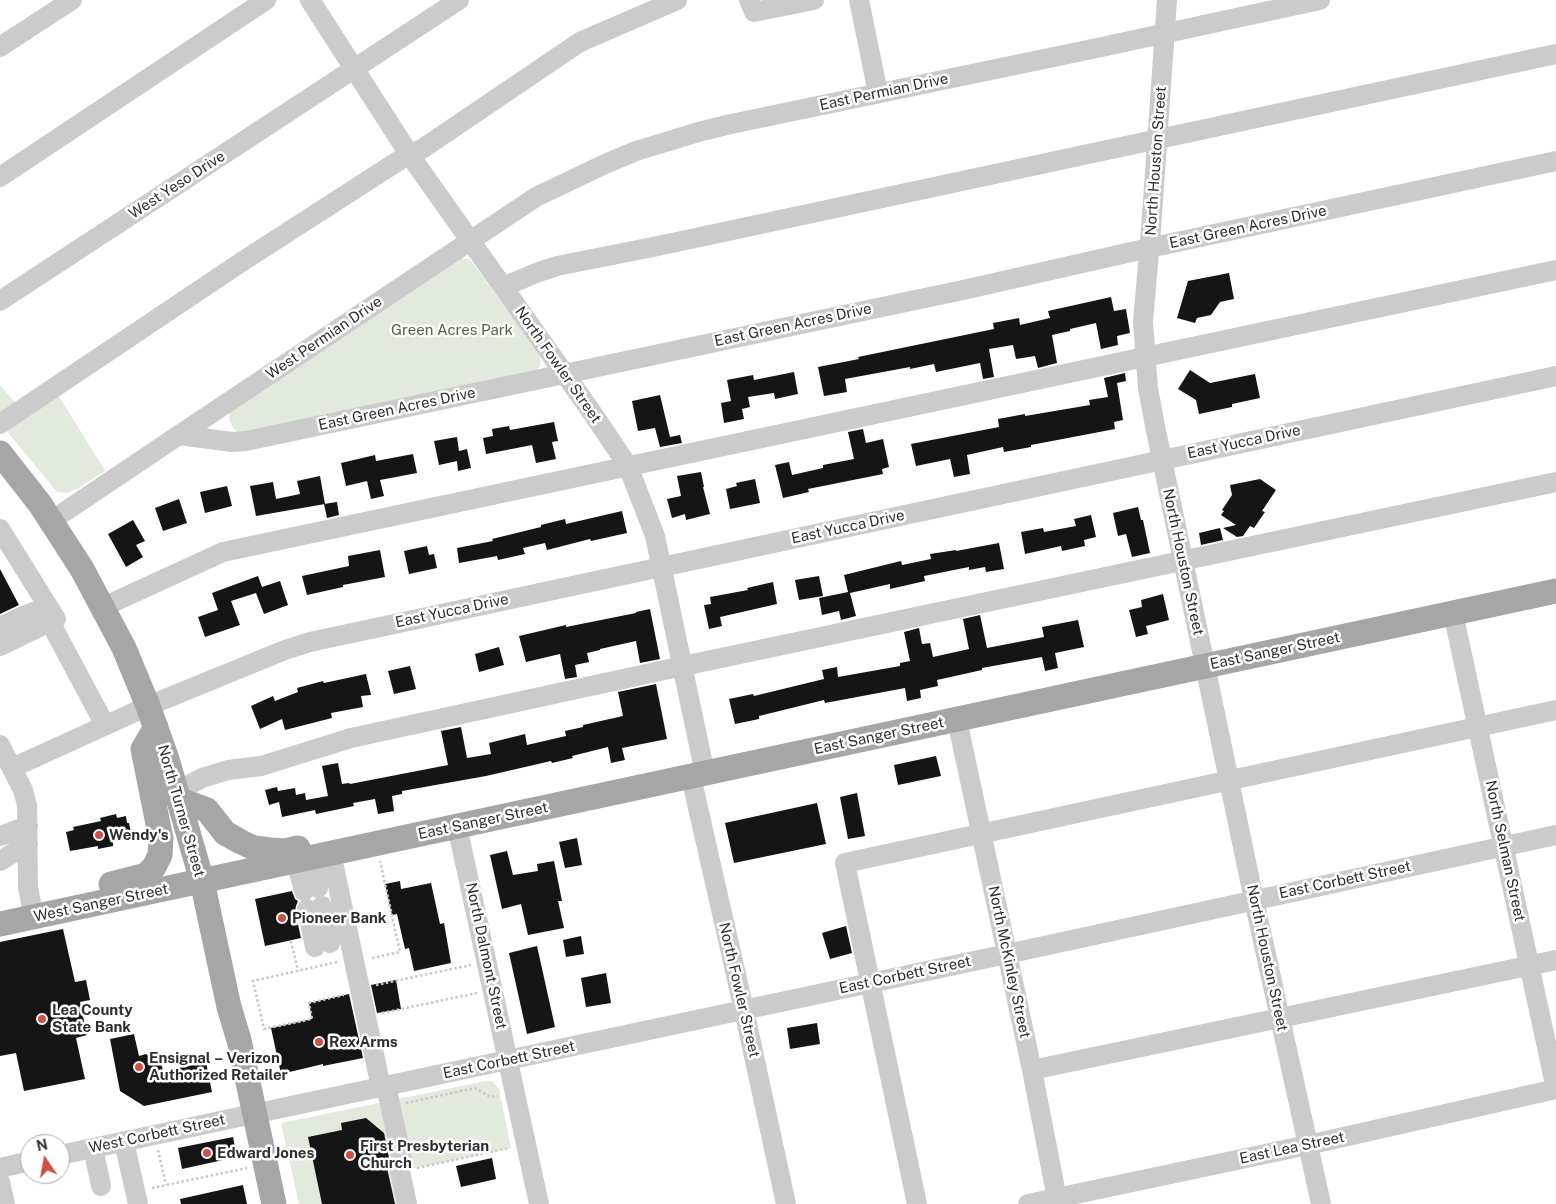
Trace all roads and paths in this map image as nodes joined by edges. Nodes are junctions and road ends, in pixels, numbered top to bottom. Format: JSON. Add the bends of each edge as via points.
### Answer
{"nodes":[{"id":1,"x":72,"y":0,"type":"edge"},
{"id":2,"x":266,"y":0,"type":"edge"},
{"id":3,"x":310,"y":0,"type":"edge"},
{"id":4,"x":460,"y":0,"type":"edge"},
{"id":5,"x":677,"y":0,"type":"edge"},
{"id":6,"x":750,"y":0,"type":"edge"},
{"id":7,"x":814,"y":0,"type":"edge"},
{"id":8,"x":860,"y":0,"type":"edge"},
{"id":9,"x":1166,"y":0,"type":"edge"},
{"id":10,"x":1320,"y":0,"type":"edge"},
{"id":11,"x":1164,"y":33,"type":"junction"},
{"id":12,"x":0,"y":47,"type":"edge"},
{"id":13,"x":1556,"y":54,"type":"edge"},
{"id":14,"x":354,"y":68,"type":"junction"},
{"id":15,"x":878,"y":93,"type":"junction"},
{"id":16,"x":1156,"y":140,"type":"junction"},
{"id":17,"x":409,"y":154,"type":"junction"},
{"id":18,"x":1556,"y":161,"type":"edge"},
{"id":19,"x":0,"y":177,"type":"edge"},
{"id":20,"x":469,"y":241,"type":"junction"},
{"id":21,"x":1149,"y":248,"type":"junction"},
{"id":22,"x":1556,"y":270,"type":"edge"},
{"id":23,"x":503,"y":287,"type":"junction"},
{"id":24,"x":0,"y":301,"type":"edge"},
{"id":25,"x":1145,"y":356,"type":"junction"},
{"id":26,"x":564,"y":374,"type":"junction"},
{"id":27,"x":1556,"y":376,"type":"edge"},
{"id":28,"x":0,"y":424,"type":"edge"},
{"id":29,"x":179,"y":435,"type":"junction"},
{"id":30,"x":0,"y":453,"type":"edge"},
{"id":31,"x":1162,"y":460,"type":"junction"},
{"id":32,"x":628,"y":466,"type":"junction"},
{"id":33,"x":1556,"y":482,"type":"edge"},
{"id":34,"x":51,"y":521,"type":"junction"},
{"id":35,"x":0,"y":529,"type":"edge"},
{"id":36,"x":1183,"y":561,"type":"junction"},
{"id":37,"x":661,"y":566,"type":"junction"},
{"id":38,"x":1556,"y":591,"type":"edge"},
{"id":39,"x":103,"y":607,"type":"junction"},
{"id":40,"x":1452,"y":613,"type":"junction"},
{"id":41,"x":49,"y":614,"type":"junction"},
{"id":42,"x":0,"y":627,"type":"edge"},
{"id":43,"x":0,"y":646,"type":"edge"},
{"id":44,"x":683,"y":666,"type":"junction"},
{"id":45,"x":1205,"y":666,"type":"junction"},
{"id":46,"x":1556,"y":710,"type":"edge"},
{"id":47,"x":152,"y":716,"type":"junction"},
{"id":48,"x":957,"y":720,"type":"junction"},
{"id":49,"x":105,"y":725,"type":"junction"},
{"id":50,"x":1478,"y":727,"type":"junction"},
{"id":51,"x":0,"y":745,"type":"edge"},
{"id":52,"x":12,"y":768,"type":"junction"},
{"id":53,"x":698,"y":776,"type":"junction"},
{"id":54,"x":1229,"y":780,"type":"junction"},
{"id":55,"x":177,"y":795,"type":"junction"},
{"id":56,"x":457,"y":826,"type":"junction"},
{"id":57,"x":430,"y":832,"type":"junction"},
{"id":58,"x":982,"y":834,"type":"junction"},
{"id":59,"x":28,"y":835,"type":"junction"},
{"id":60,"x":1556,"y":835,"type":"edge"},
{"id":61,"x":0,"y":836,"type":"edge"},
{"id":62,"x":1503,"y":846,"type":"junction"},
{"id":63,"x":311,"y":858,"type":"junction"},
{"id":64,"x":380,"y":860,"type":"dead end"},
{"id":65,"x":0,"y":861,"type":"edge"},
{"id":66,"x":202,"y":881,"type":"junction"},
{"id":67,"x":1254,"y":900,"type":"junction"},
{"id":68,"x":69,"y":910,"type":"junction"},
{"id":69,"x":34,"y":918,"type":"junction"},
{"id":70,"x":0,"y":924,"type":"edge"},
{"id":71,"x":291,"y":940,"type":"dead end"},
{"id":72,"x":323,"y":945,"type":"dead end"},
{"id":73,"x":1007,"y":954,"type":"junction"},
{"id":74,"x":368,"y":959,"type":"dead end"},
{"id":75,"x":1556,"y":960,"type":"edge"},
{"id":76,"x":339,"y":962,"type":"dead end"},
{"id":77,"x":472,"y":964,"type":"dead end"},
{"id":78,"x":1529,"y":966,"type":"junction"},
{"id":79,"x":298,"y":971,"type":"junction"},
{"id":80,"x":869,"y":983,"type":"junction"},
{"id":81,"x":373,"y":985,"type":"dead end"},
{"id":82,"x":345,"y":995,"type":"dead end"},
{"id":83,"x":480,"y":1001,"type":"dead end"},
{"id":84,"x":744,"y":1010,"type":"junction"},
{"id":85,"x":366,"y":1016,"type":"junction"},
{"id":86,"x":1280,"y":1018,"type":"junction"},
{"id":87,"x":508,"y":1060,"type":"junction"},
{"id":88,"x":1032,"y":1070,"type":"junction"},
{"id":89,"x":383,"y":1086,"type":"junction"},
{"id":90,"x":1556,"y":1089,"type":"edge"},
{"id":91,"x":500,"y":1096,"type":"dead end"},
{"id":92,"x":390,"y":1106,"type":"junction"},
{"id":93,"x":254,"y":1113,"type":"junction"},
{"id":94,"x":155,"y":1135,"type":"junction"},
{"id":95,"x":124,"y":1142,"type":"junction"},
{"id":96,"x":1308,"y":1145,"type":"junction"},
{"id":97,"x":93,"y":1148,"type":"junction"},
{"id":98,"x":511,"y":1148,"type":"dead end"},
{"id":99,"x":70,"y":1153,"type":"edge"},
{"id":100,"x":20,"y":1164,"type":"edge"},
{"id":101,"x":265,"y":1164,"type":"junction"},
{"id":102,"x":0,"y":1168,"type":"edge"},
{"id":103,"x":400,"y":1172,"type":"junction"},
{"id":104,"x":0,"y":1182,"type":"edge"},
{"id":105,"x":166,"y":1185,"type":"junction"},
{"id":106,"x":101,"y":1186,"type":"dead end"},
{"id":107,"x":136,"y":1198,"type":"edge"},
{"id":108,"x":1058,"y":1201,"type":"edge"},
{"id":109,"x":5,"y":1204,"type":"edge"},
{"id":110,"x":274,"y":1204,"type":"edge"},
{"id":111,"x":407,"y":1204,"type":"edge"},
{"id":112,"x":539,"y":1204,"type":"edge"},
{"id":113,"x":786,"y":1204,"type":"edge"},
{"id":114,"x":916,"y":1204,"type":"edge"},
{"id":115,"x":1028,"y":1204,"type":"edge"},
{"id":116,"x":1321,"y":1204,"type":"edge"}],
"edges":[{"from":1,"to":12,"type":"street"},
{"from":2,"to":19,"type":"street"},
{"from":3,"to":14,"type":"street","name":"North Fowler Street"},
{"from":4,"to":14,"type":"street","name":"West Yeso Drive"},
{"from":5,"to":17,"type":"street","via":[[580,42],[422,149]]},
{"from":6,"to":7,"type":"street","via":[[754,12]]},
{"from":8,"to":15,"type":"street"},
{"from":9,"to":11,"type":"street","name":"North Houston Street"},
{"from":10,"to":11,"type":"street","name":"East Permian Drive"},
{"from":11,"to":15,"type":"street","name":"East Permian Drive"},
{"from":11,"to":16,"type":"street","name":"North Houston Street"},
{"from":13,"to":16,"type":"street"},
{"from":14,"to":17,"type":"street","name":"North Fowler Street"},
{"from":14,"to":24,"type":"street","name":"West Yeso Drive"},
{"from":15,"to":20,"type":"street","name":"East Permian Drive","via":[[732,124],[636,151],[536,197]]},
{"from":16,"to":21,"type":"street","name":"North Houston Street"},
{"from":16,"to":23,"type":"street","via":[[557,266]]},
{"from":17,"to":20,"type":"street","name":"North Fowler Street"},
{"from":17,"to":28,"type":"street"},
{"from":18,"to":21,"type":"street","name":"East Green Acres Drive"},
{"from":20,"to":23,"type":"street","name":"North Fowler Street"},
{"from":20,"to":29,"type":"street","name":"West Permian Drive"},
{"from":21,"to":25,"type":"street","name":"North Houston Street","via":[[1143,322]]},
{"from":21,"to":26,"type":"street","name":"East Green Acres Drive"},
{"from":22,"to":25,"type":"street"},
{"from":23,"to":26,"type":"street","name":"North Fowler Street"},
{"from":25,"to":31,"type":"street","name":"North Houston Street"},
{"from":25,"to":32,"type":"street"},
{"from":26,"to":29,"type":"street","name":"East Green Acres Drive","via":[[246,441]]},
{"from":26,"to":32,"type":"street","name":"North Fowler Street"},
{"from":27,"to":31,"type":"street","name":"East Yucca Drive"},
{"from":29,"to":34,"type":"street"},
{"from":30,"to":34,"type":"main road","name":"North Turner Street"},
{"from":31,"to":36,"type":"street","name":"North Houston Street"},
{"from":31,"to":37,"type":"street","name":"East Yucca Drive"},
{"from":32,"to":37,"type":"street","name":"North Fowler Street","via":[[655,536]]},
{"from":32,"to":39,"type":"street","via":[[223,552]]},
{"from":33,"to":36,"type":"street"},
{"from":34,"to":39,"type":"main road","name":"North Turner Street"},
{"from":35,"to":41,"type":"street"},
{"from":36,"to":44,"type":"street"},
{"from":36,"to":45,"type":"street","name":"North Houston Street"},
{"from":37,"to":44,"type":"street","name":"North Fowler Street"},
{"from":37,"to":47,"type":"street","name":"East Yucca Drive","via":[[310,642],[285,650]]},
{"from":38,"to":40,"type":"main road","name":"East Sanger Street"},
{"from":39,"to":47,"type":"main road","name":"North Turner Street"},
{"from":40,"to":45,"type":"main road","name":"East Sanger Street"},
{"from":40,"to":50,"type":"street","name":"North Selman Street"},
{"from":41,"to":42,"type":"street","via":[[24,616]]},
{"from":41,"to":43,"type":"street"},
{"from":41,"to":49,"type":"street"},
{"from":44,"to":53,"type":"street","name":"North Fowler Street"},
{"from":44,"to":55,"type":"street","via":[[351,738],[260,766],[228,770],[202,778]]},
{"from":45,"to":48,"type":"main road","name":"East Sanger Street"},
{"from":45,"to":54,"type":"street","name":"North Houston Street"},
{"from":46,"to":50,"type":"street"},
{"from":47,"to":49,"type":"street","name":"East Yucca Drive"},
{"from":47,"to":55,"type":"main road","name":"North Turner Street"},
{"from":47,"to":68,"type":"main road","via":[[142,750],[161,839],[160,855],[154,868],[146,875],[96,888]]},
{"from":48,"to":53,"type":"main road","name":"East Sanger Street"},
{"from":48,"to":58,"type":"street","name":"North McKinley Street"},
{"from":49,"to":52,"type":"street","name":"East Yucca Drive"},
{"from":50,"to":54,"type":"street"},
{"from":50,"to":62,"type":"street","name":"North Selman Street"},
{"from":51,"to":52,"type":"street"},
{"from":52,"to":59,"type":"street","via":[[23,790]]},
{"from":53,"to":56,"type":"main road","name":"East Sanger Street"},
{"from":53,"to":84,"type":"street","name":"North Fowler Street"},
{"from":54,"to":58,"type":"street"},
{"from":54,"to":67,"type":"street","name":"North Houston Street"},
{"from":55,"to":57,"type":"main road","via":[[207,810],[225,833],[254,848],[286,850],[415,826]]},
{"from":55,"to":66,"type":"main road","name":"North Turner Street"},
{"from":56,"to":57,"type":"main road","name":"East Sanger Street"},
{"from":56,"to":87,"type":"street","name":"North Dalmont Street"},
{"from":57,"to":63,"type":"main road","name":"East Sanger Street"},
{"from":58,"to":73,"type":"street","name":"North McKinley Street"},
{"from":58,"to":80,"type":"street","via":[[845,863]]},
{"from":59,"to":61,"type":"street"},
{"from":59,"to":65,"type":"street"},
{"from":59,"to":69,"type":"street","via":[[28,887]]},
{"from":60,"to":62,"type":"street","name":"East Corbett Street"},
{"from":62,"to":67,"type":"street","name":"East Corbett Street"},
{"from":62,"to":78,"type":"street","name":"North Selman Street"},
{"from":63,"to":66,"type":"main road","name":"East Sanger Street"},
{"from":63,"to":72,"type":"street","via":[[313,899]]},
{"from":63,"to":85,"type":"street"},
{"from":64,"to":74,"type":"path","via":[[400,952]]},
{"from":66,"to":68,"type":"main road","name":"West Sanger Street"},
{"from":66,"to":93,"type":"main road","name":"North Turner Street"},
{"from":67,"to":73,"type":"street","name":"East Corbett Street"},
{"from":67,"to":86,"type":"street","name":"North Houston Street"},
{"from":68,"to":69,"type":"main road","name":"West Sanger Street"},
{"from":69,"to":70,"type":"main road","name":"West Sanger Street"},
{"from":71,"to":79,"type":"path"},
{"from":73,"to":80,"type":"street","name":"East Corbett Street"},
{"from":73,"to":88,"type":"street","name":"North McKinley Street"},
{"from":75,"to":78,"type":"street"},
{"from":76,"to":79,"type":"path"},
{"from":77,"to":81,"type":"path"},
{"from":78,"to":86,"type":"street"},
{"from":78,"to":90,"type":"street","name":"North Selman Street"},
{"from":79,"to":82,"type":"path","via":[[253,981],[264,1030],[312,1019],[309,1003]]},
{"from":80,"to":84,"type":"street","name":"East Corbett Street"},
{"from":80,"to":114,"type":"street"},
{"from":83,"to":85,"type":"path","via":[[478,992]]},
{"from":84,"to":87,"type":"street","name":"East Corbett Street"},
{"from":84,"to":113,"type":"street","name":"North Fowler Street"},
{"from":85,"to":89,"type":"street"},
{"from":86,"to":88,"type":"street"},
{"from":86,"to":96,"type":"street","name":"North Houston Street"},
{"from":87,"to":89,"type":"street","name":"East Corbett Street"},
{"from":87,"to":112,"type":"street","name":"North Dalmont Street"},
{"from":88,"to":108,"type":"street","name":"North McKinley Street"},
{"from":89,"to":92,"type":"street"},
{"from":89,"to":93,"type":"street","name":"East Corbett Street"},
{"from":90,"to":96,"type":"street","name":"East Lea Street"},
{"from":91,"to":92,"type":"path","via":[[490,1098],[475,1088]]},
{"from":92,"to":103,"type":"street","via":[[402,1159]]},
{"from":93,"to":94,"type":"street","name":"West Corbett Street"},
{"from":93,"to":101,"type":"main road","name":"North Turner Street"},
{"from":94,"to":95,"type":"street","name":"West Corbett Street"},
{"from":94,"to":105,"type":"path"},
{"from":95,"to":97,"type":"street","name":"West Corbett Street"},
{"from":95,"to":107,"type":"street"},
{"from":96,"to":108,"type":"street","name":"East Lea Street"},
{"from":96,"to":116,"type":"street","name":"North Houston Street"},
{"from":97,"to":99,"type":"street","name":"West Corbett Street"},
{"from":97,"to":106,"type":"street"},
{"from":98,"to":103,"type":"path"},
{"from":100,"to":102,"type":"street"},
{"from":101,"to":105,"type":"path"},
{"from":101,"to":110,"type":"main road","name":"North Turner Street"},
{"from":103,"to":111,"type":"street"},
{"from":104,"to":109,"type":"street"},
{"from":105,"to":107,"type":"path"},
{"from":108,"to":115,"type":"street","name":"East Lea Street"}]}
